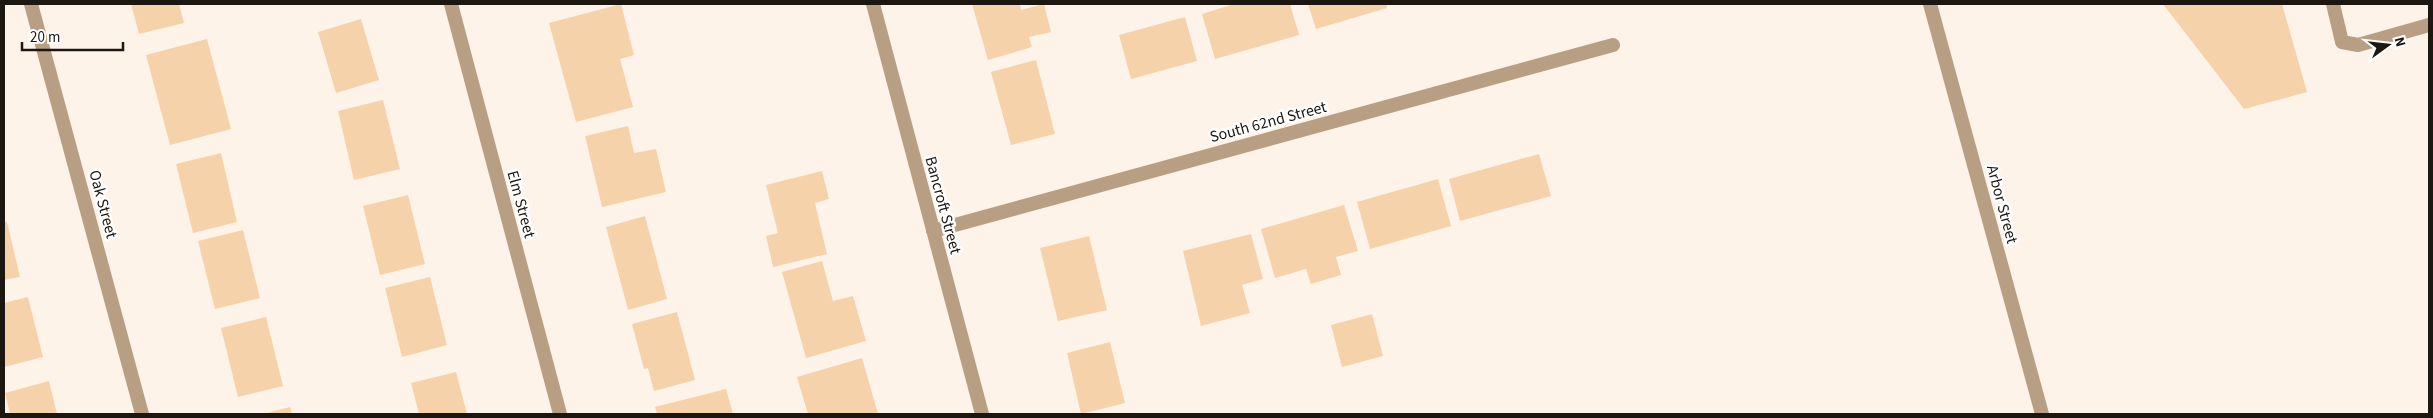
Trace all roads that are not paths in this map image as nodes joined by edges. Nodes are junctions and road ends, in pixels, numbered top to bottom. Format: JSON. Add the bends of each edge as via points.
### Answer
{"nodes":[{"id":1,"x":31,"y":4,"type":"edge"},
{"id":2,"x":451,"y":4,"type":"edge"},
{"id":3,"x":872,"y":4,"type":"edge"},
{"id":4,"x":1930,"y":4,"type":"edge"},
{"id":5,"x":2333,"y":4,"type":"edge"},
{"id":6,"x":2429,"y":25,"type":"edge"},
{"id":7,"x":1613,"y":44,"type":"dead end"},
{"id":8,"x":933,"y":231,"type":"junction"},
{"id":9,"x":142,"y":414,"type":"edge"},
{"id":10,"x":560,"y":414,"type":"edge"},
{"id":11,"x":982,"y":414,"type":"edge"},
{"id":12,"x":2042,"y":414,"type":"edge"}],
"edges":[{"from":1,"to":9,"type":"street","name":"Oak Street"},
{"from":2,"to":10,"type":"street","name":"Elm Street"},
{"from":3,"to":8,"type":"street","name":"Bancroft Street"},
{"from":4,"to":12,"type":"street","name":"Arbor Street"},
{"from":5,"to":6,"type":"street","via":[[2342,42],[2358,45]]},
{"from":7,"to":8,"type":"street","name":"South 62nd Street"},
{"from":8,"to":11,"type":"street","name":"Bancroft Street"}]}
